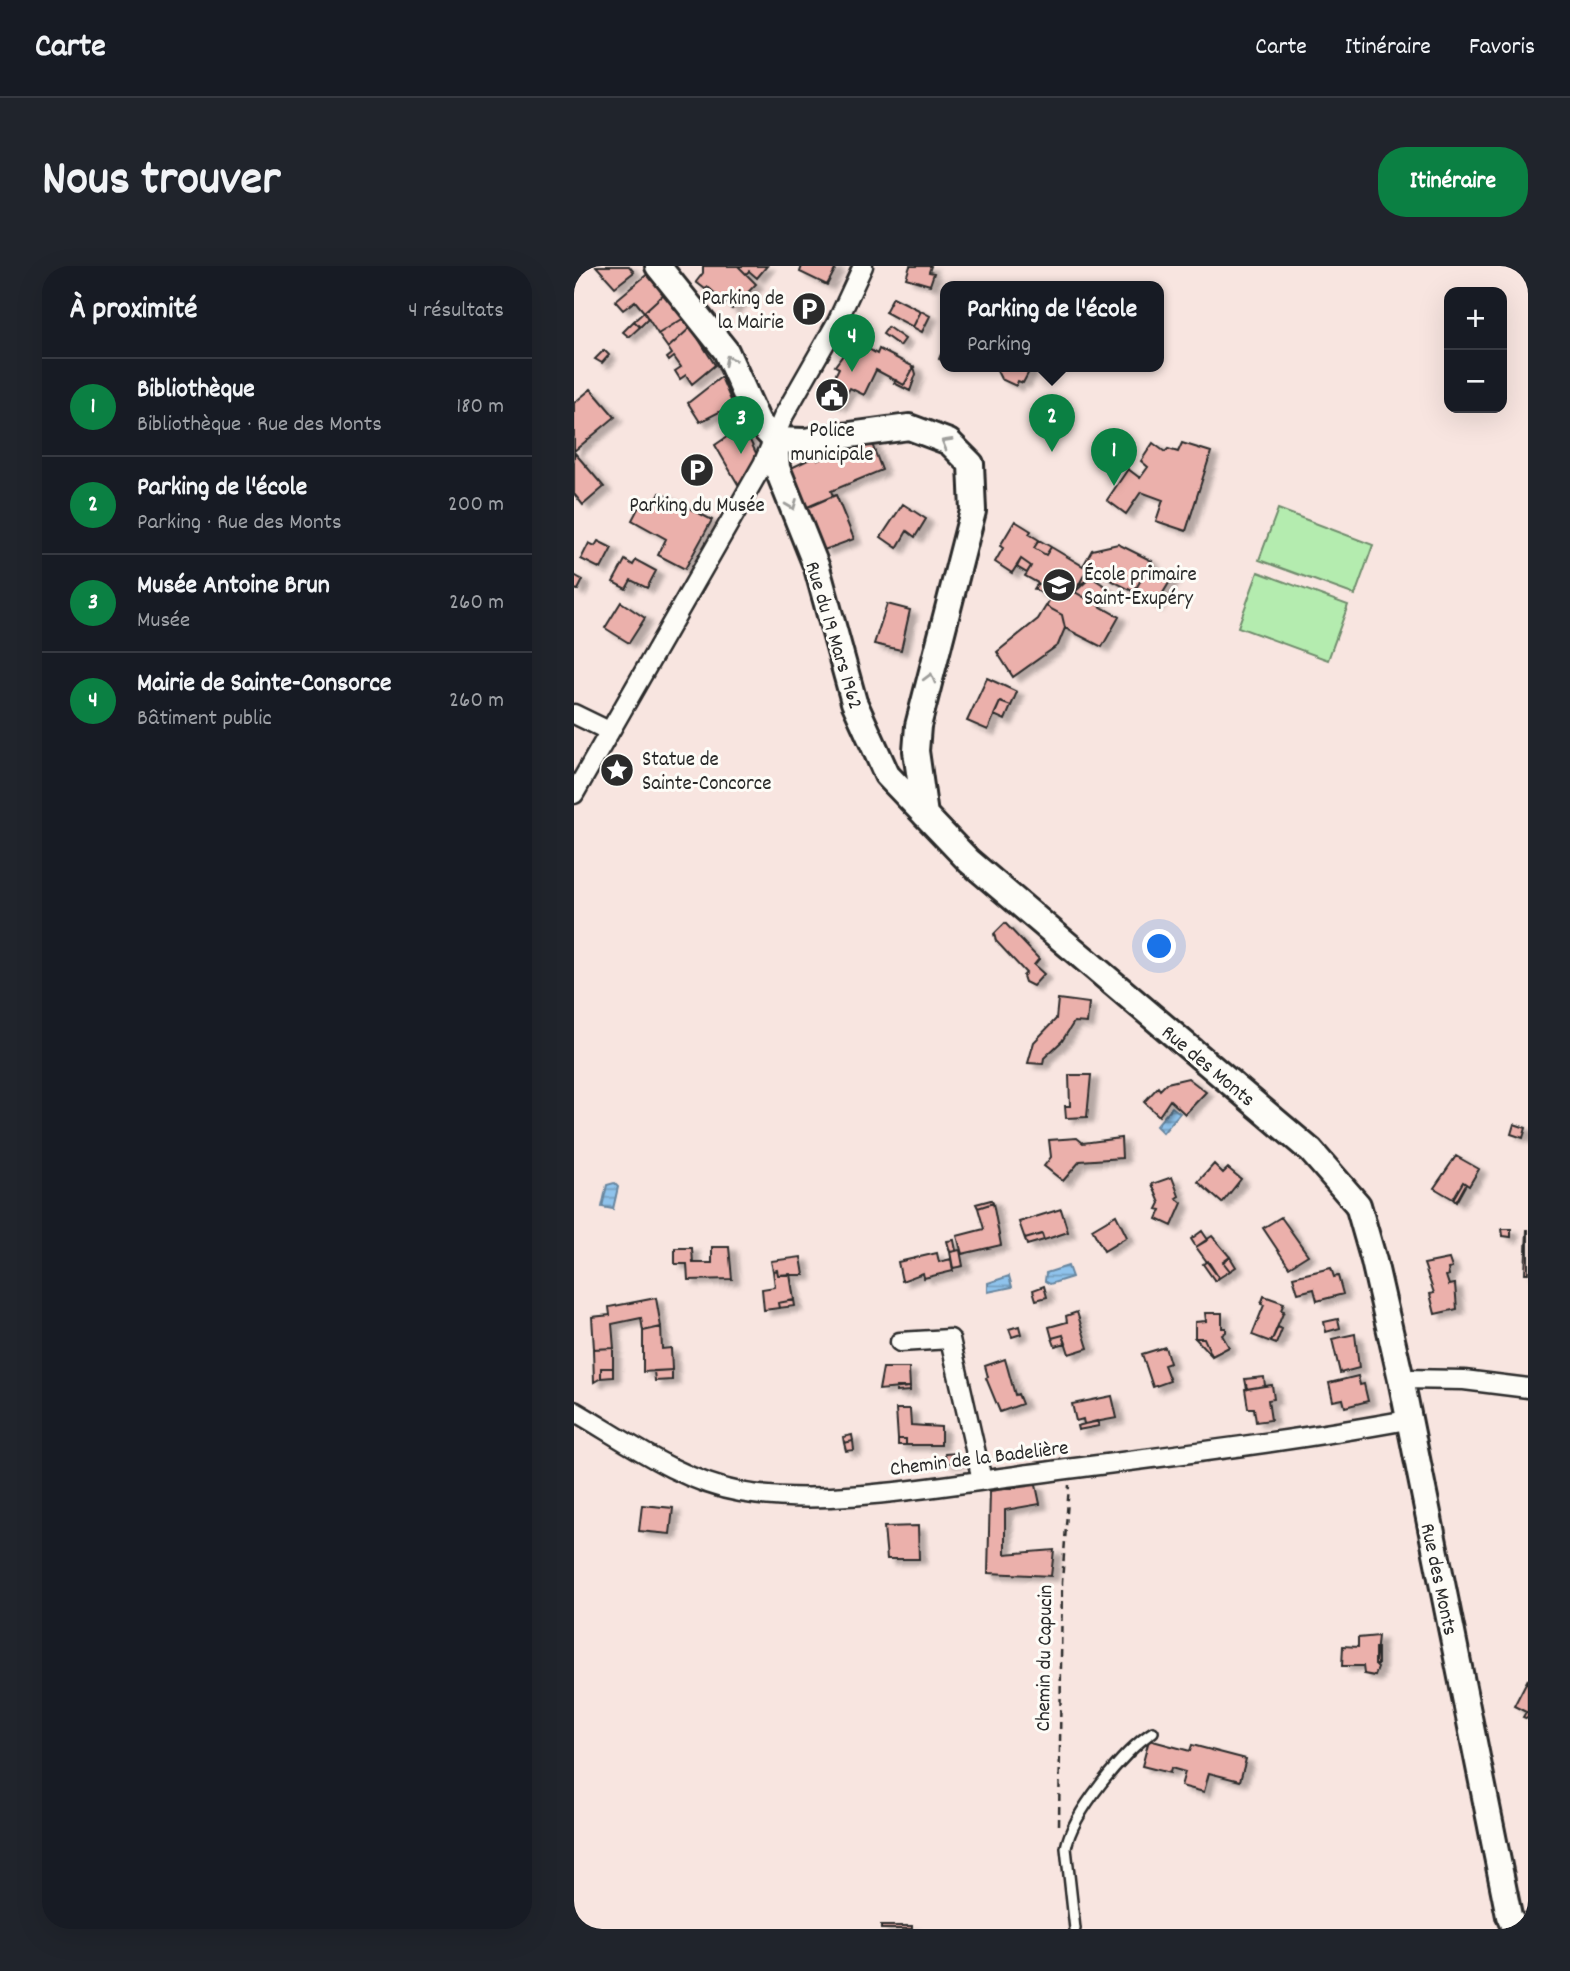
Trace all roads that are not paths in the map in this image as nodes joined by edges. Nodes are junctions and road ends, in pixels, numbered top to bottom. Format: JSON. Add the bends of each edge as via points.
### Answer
{"nodes":[{"id":1,"x":658,"y":266,"type":"edge"},
{"id":2,"x":863,"y":266,"type":"edge"},
{"id":3,"x":775,"y":440,"type":"junction"},
{"id":4,"x":574,"y":714,"type":"edge"},
{"id":5,"x":609,"y":731,"type":"junction"},
{"id":6,"x":916,"y":744,"type":"junction"},
{"id":7,"x":878,"y":758,"type":"junction"},
{"id":8,"x":574,"y":794,"type":"edge"},
{"id":9,"x":925,"y":815,"type":"junction"},
{"id":10,"x":900,"y":1342,"type":"dead end"},
{"id":11,"x":1401,"y":1379,"type":"junction"},
{"id":12,"x":1528,"y":1388,"type":"edge"},
{"id":13,"x":574,"y":1411,"type":"edge"},
{"id":14,"x":1407,"y":1420,"type":"junction"},
{"id":15,"x":982,"y":1480,"type":"junction"},
{"id":16,"x":1153,"y":1732,"type":"dead end"},
{"id":17,"x":1075,"y":1929,"type":"edge"},
{"id":18,"x":1515,"y":1929,"type":"edge"}],
"edges":[{"from":3,"to":1,"type":"street","one_way":true,"via":[[758,422],[726,351]]},
{"from":2,"to":3,"type":"street"},
{"from":3,"to":5,"type":"street"},
{"from":6,"to":3,"type":"street","one_way":true,"via":[[973,511],[971,464],[949,442],[909,427],[805,441]]},
{"from":3,"to":7,"type":"street","name":"Rue du 19 Mars 1962","one_way":true,"via":[[777,468],[817,568],[854,702]]},
{"from":4,"to":5,"type":"street"},
{"from":5,"to":8,"type":"street"},
{"from":6,"to":7,"type":"street","via":[[902,758]]},
{"from":6,"to":9,"type":"street"},
{"from":7,"to":9,"type":"street","name":"Rue du 19 Mars 1962","via":[[887,775]]},
{"from":9,"to":11,"type":"street","name":"Rue des Monts","via":[[969,861],[1311,1152],[1358,1205]]},
{"from":10,"to":15,"type":"street","via":[[950,1339]]},
{"from":11,"to":12,"type":"street"},
{"from":11,"to":14,"type":"street","name":"Rue des Monts"},
{"from":13,"to":15,"type":"street","name":"Chemin de la Badelière","via":[[688,1475],[739,1492],[785,1496],[883,1493]]},
{"from":14,"to":15,"type":"street","name":"Chemin de la Badelière","via":[[1322,1436]]},
{"from":14,"to":18,"type":"street","name":"Rue des Monts"},
{"from":16,"to":17,"type":"lane","via":[[1137,1742],[1068,1837]]}]}
